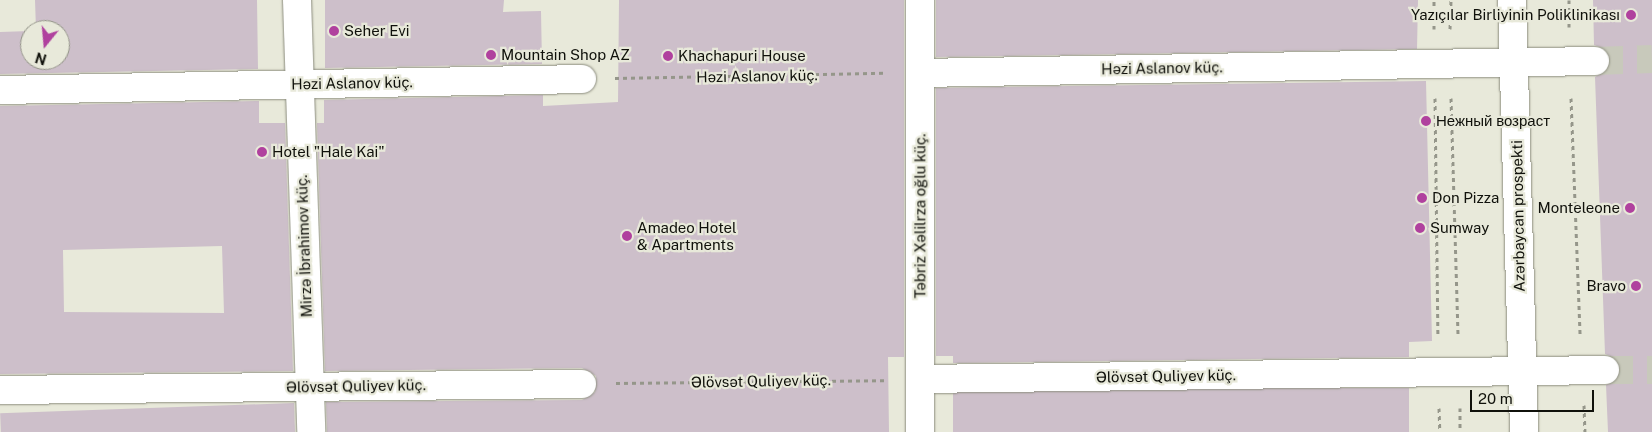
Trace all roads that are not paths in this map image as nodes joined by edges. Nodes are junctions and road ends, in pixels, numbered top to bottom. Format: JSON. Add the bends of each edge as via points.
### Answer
{"nodes":[{"id":1,"x":297,"y":0,"type":"edge"},
{"id":2,"x":920,"y":0,"type":"edge"},
{"id":3,"x":1512,"y":0,"type":"edge"},
{"id":4,"x":1582,"y":61,"type":"tunnel mouth"},
{"id":5,"x":1514,"y":62,"type":"junction"},
{"id":6,"x":920,"y":73,"type":"junction"},
{"id":7,"x":582,"y":79,"type":"road end"},
{"id":8,"x":299,"y":84,"type":"junction"},
{"id":9,"x":0,"y":90,"type":"edge"},
{"id":10,"x":1594,"y":370,"type":"tunnel mouth"},
{"id":11,"x":1522,"y":372,"type":"junction"},
{"id":12,"x":920,"y":379,"type":"junction"},
{"id":13,"x":582,"y":384,"type":"road end"},
{"id":14,"x":309,"y":387,"type":"junction"},
{"id":15,"x":0,"y":390,"type":"edge"},
{"id":16,"x":311,"y":432,"type":"edge"},
{"id":17,"x":920,"y":432,"type":"edge"},
{"id":18,"x":1524,"y":432,"type":"edge"}],
"edges":[{"from":1,"to":8,"type":"street","name":"Mirzə İbrahimov küç."},
{"from":2,"to":6,"type":"street","name":"Təbriz Xəlilrza oğlu küç."},
{"from":3,"to":5,"type":"street","name":"Azərbaycan prospekti"},
{"from":4,"to":5,"type":"street","name":"Həzi Aslanov küç."},
{"from":5,"to":6,"type":"street","name":"Həzi Aslanov küç."},
{"from":5,"to":11,"type":"street","name":"Azərbaycan prospekti"},
{"from":6,"to":12,"type":"street","name":"Təbriz Xəlilrza oğlu küç."},
{"from":7,"to":8,"type":"street","name":"Həzi Aslanov küç."},
{"from":8,"to":9,"type":"street","name":"Həzi Aslanov küç."},
{"from":8,"to":14,"type":"street","name":"Mirzə İbrahimov küç."},
{"from":10,"to":11,"type":"street","name":"Əlövsət Quliyev küç."},
{"from":11,"to":12,"type":"street","name":"Əlövsət Quliyev küç."},
{"from":11,"to":18,"type":"street","name":"Azərbaycan prospekti"},
{"from":12,"to":17,"type":"street","name":"Təbriz Xəlilrza oğlu küç."},
{"from":13,"to":14,"type":"street","name":"Əlövsət Quliyev küç."},
{"from":14,"to":15,"type":"street","name":"Əlövsət Quliyev küç."},
{"from":14,"to":16,"type":"street","name":"Mirzə İbrahimov küç."}]}
